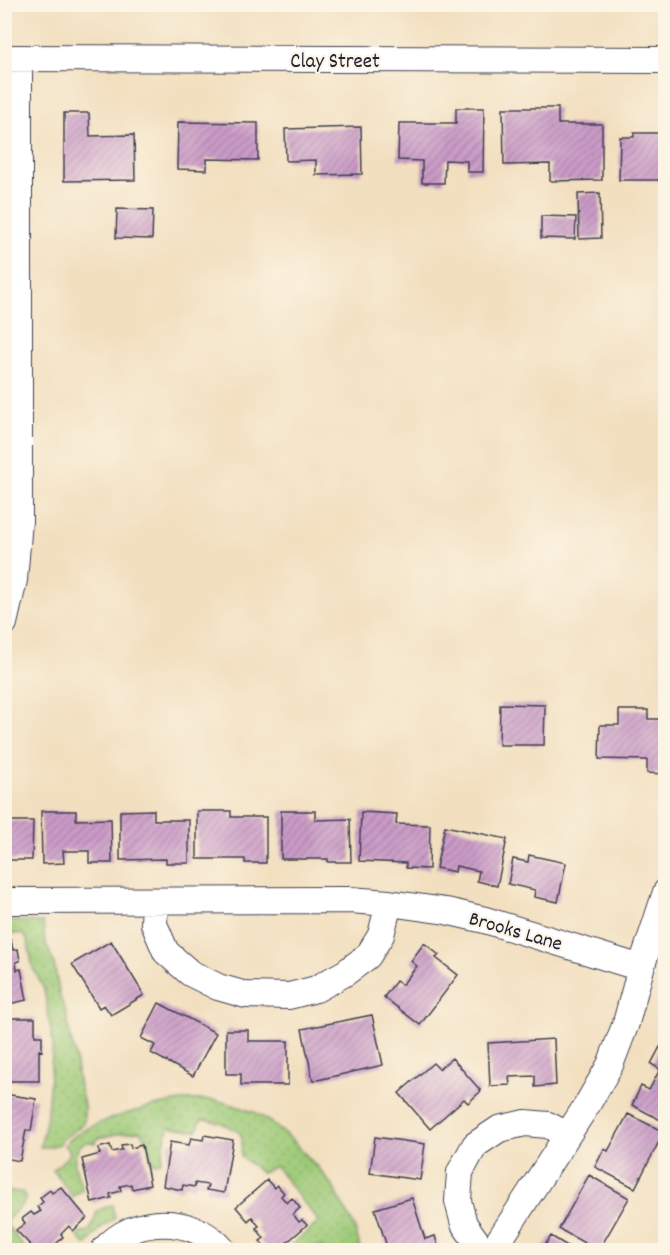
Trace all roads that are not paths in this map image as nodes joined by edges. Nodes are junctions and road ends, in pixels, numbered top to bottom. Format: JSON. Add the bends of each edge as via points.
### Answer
{"nodes":[{"id":1,"x":12,"y":58,"type":"edge"},
{"id":2,"x":666,"y":60,"type":"edge"},
{"id":3,"x":12,"y":438,"type":"edge"},
{"id":4,"x":4,"y":622,"type":"edge"},
{"id":5,"x":666,"y":892,"type":"edge"},
{"id":6,"x":4,"y":901,"type":"edge"},
{"id":7,"x":155,"y":901,"type":"junction"},
{"id":8,"x":389,"y":903,"type":"junction"},
{"id":9,"x":641,"y":968,"type":"junction"},
{"id":10,"x":567,"y":1136,"type":"junction"},
{"id":11,"x":104,"y":1251,"type":"edge"},
{"id":12,"x":223,"y":1251,"type":"edge"},
{"id":13,"x":485,"y":1251,"type":"edge"},
{"id":14,"x":493,"y":1251,"type":"edge"}],
"edges":[{"from":1,"to":2,"type":"street","name":"Clay Street"},
{"from":1,"to":3,"type":"street"},
{"from":3,"to":4,"type":"street","via":[[19,521],[14,580]]},
{"from":5,"to":9,"type":"street"},
{"from":6,"to":7,"type":"street","name":"Brooks Lane"},
{"from":7,"to":8,"type":"street","name":"Brooks Lane"},
{"from":7,"to":8,"type":"street","via":[[154,924],[166,952],[190,973],[246,995],[289,996],[316,989],[368,956],[381,935]]},
{"from":8,"to":9,"type":"street","name":"Brooks Lane","via":[[485,920]]},
{"from":9,"to":10,"type":"street","via":[[610,1065]]},
{"from":10,"to":13,"type":"street","via":[[548,1125],[525,1123],[499,1130],[474,1145],[460,1172],[458,1201],[464,1224]]},
{"from":10,"to":14,"type":"street"},
{"from":11,"to":12,"type":"street","via":[[123,1233],[160,1223],[183,1225],[202,1233]]}]}
